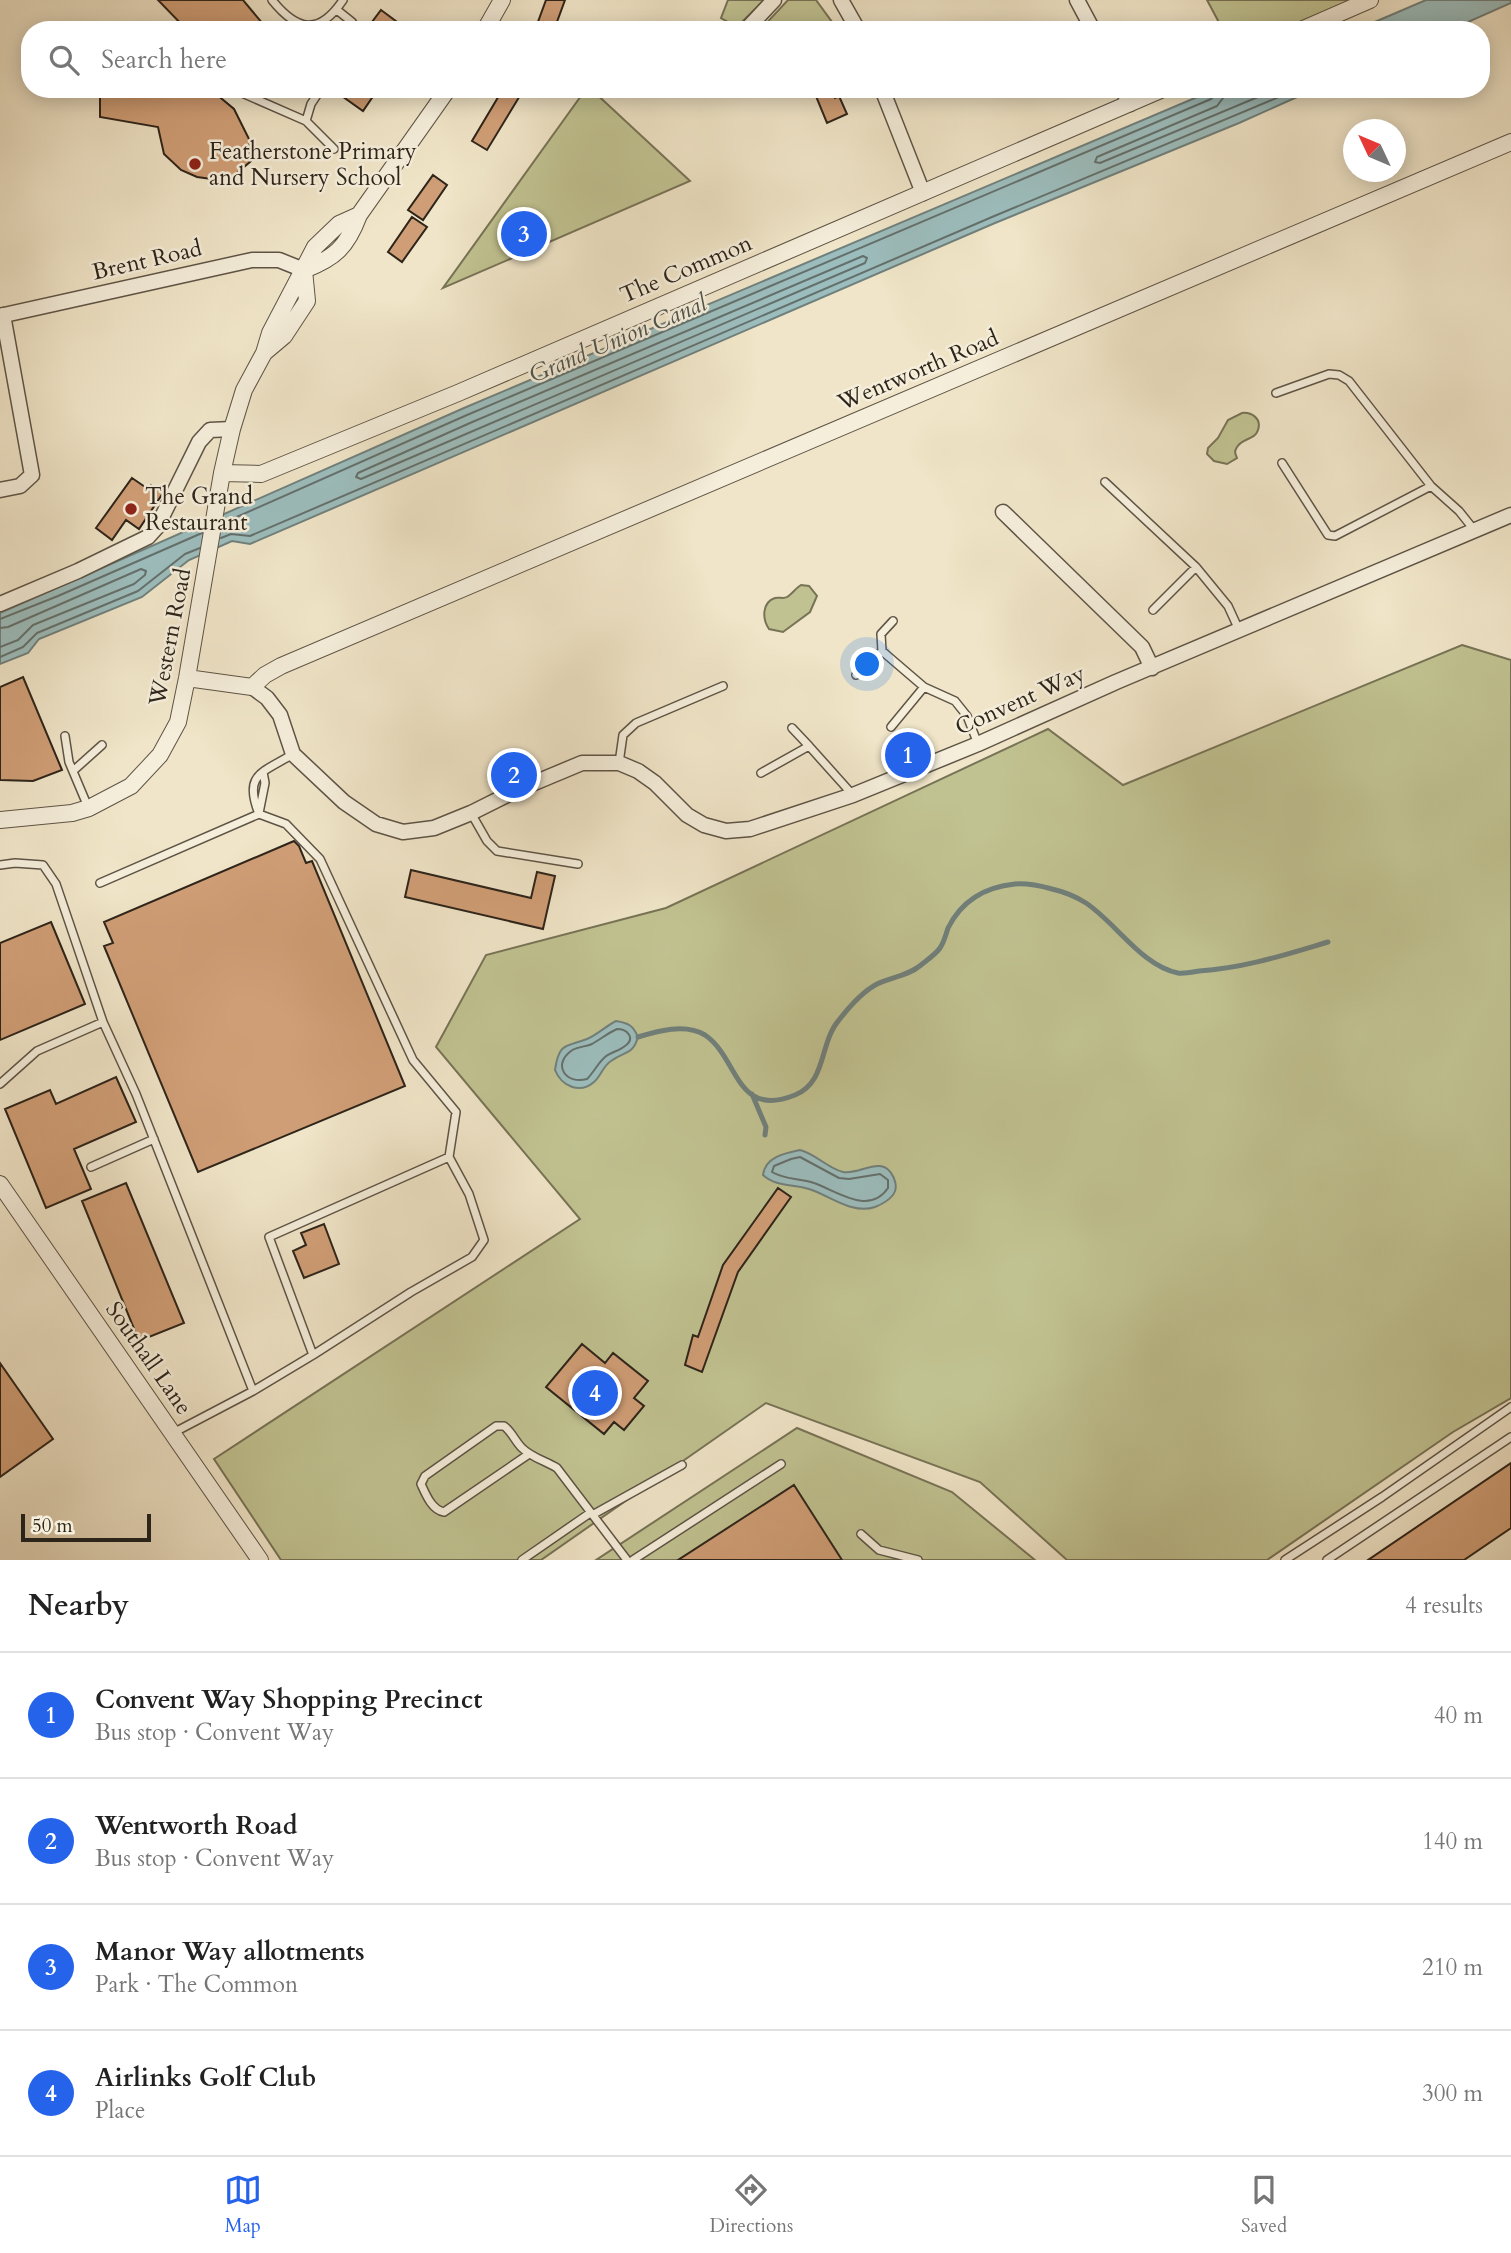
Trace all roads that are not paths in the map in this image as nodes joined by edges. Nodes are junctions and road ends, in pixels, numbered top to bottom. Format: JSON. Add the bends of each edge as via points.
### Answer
{"nodes":[{"id":1,"x":272,"y":0,"type":"edge"},
{"id":2,"x":344,"y":0,"type":"edge"},
{"id":3,"x":502,"y":0,"type":"edge"},
{"id":4,"x":774,"y":0,"type":"edge"},
{"id":5,"x":841,"y":0,"type":"edge"},
{"id":6,"x":1077,"y":0,"type":"edge"},
{"id":7,"x":1370,"y":0,"type":"edge"},
{"id":8,"x":337,"y":10,"type":"junction"},
{"id":9,"x":294,"y":21,"type":"edge"},
{"id":10,"x":322,"y":21,"type":"edge"},
{"id":11,"x":351,"y":21,"type":"edge"},
{"id":12,"x":490,"y":21,"type":"edge"},
{"id":13,"x":754,"y":21,"type":"edge"},
{"id":14,"x":853,"y":21,"type":"edge"},
{"id":15,"x":1088,"y":21,"type":"edge"},
{"id":16,"x":1322,"y":21,"type":"edge"},
{"id":17,"x":254,"y":98,"type":"edge"},
{"id":18,"x":315,"y":98,"type":"edge"},
{"id":19,"x":442,"y":98,"type":"edge"},
{"id":20,"x":886,"y":98,"type":"edge"},
{"id":21,"x":1122,"y":98,"type":"edge"},
{"id":22,"x":306,"y":121,"type":"junction"},
{"id":23,"x":1511,"y":142,"type":"edge"},
{"id":24,"x":334,"y":149,"type":"dead end"},
{"id":25,"x":923,"y":193,"type":"junction"},
{"id":26,"x":304,"y":270,"type":"junction"},
{"id":27,"x":2,"y":316,"type":"edge"},
{"id":28,"x":1276,"y":393,"type":"dead end"},
{"id":29,"x":232,"y":429,"type":"junction"},
{"id":30,"x":1282,"y":463,"type":"dead end"},
{"id":31,"x":222,"y":473,"type":"junction"},
{"id":32,"x":1105,"y":482,"type":"dead end"},
{"id":33,"x":1431,"y":486,"type":"junction"},
{"id":34,"x":0,"y":490,"type":"edge"},
{"id":35,"x":1003,"y":512,"type":"dead end"},
{"id":36,"x":1511,"y":516,"type":"edge"},
{"id":37,"x":1475,"y":531,"type":"junction"},
{"id":38,"x":1196,"y":567,"type":"junction"},
{"id":39,"x":0,"y":604,"type":"edge"},
{"id":40,"x":1153,"y":610,"type":"dead end"},
{"id":41,"x":893,"y":621,"type":"dead end"},
{"id":42,"x":1240,"y":630,"type":"junction"},
{"id":43,"x":883,"y":651,"type":"junction"},
{"id":44,"x":1152,"y":668,"type":"junction"},
{"id":45,"x":856,"y":675,"type":"dead end"},
{"id":46,"x":187,"y":678,"type":"junction"},
{"id":47,"x":723,"y":686,"type":"dead end"},
{"id":48,"x":252,"y":687,"type":"junction"},
{"id":49,"x":924,"y":687,"type":"junction"},
{"id":50,"x":891,"y":727,"type":"dead end"},
{"id":51,"x":792,"y":728,"type":"dead end"},
{"id":52,"x":65,"y":736,"type":"dead end"},
{"id":53,"x":978,"y":744,"type":"junction"},
{"id":54,"x":102,"y":745,"type":"dead end"},
{"id":55,"x":809,"y":746,"type":"junction"},
{"id":56,"x":293,"y":754,"type":"junction"},
{"id":57,"x":619,"y":763,"type":"junction"},
{"id":58,"x":73,"y":771,"type":"junction"},
{"id":59,"x":263,"y":772,"type":"junction"},
{"id":60,"x":761,"y":774,"type":"dead end"},
{"id":61,"x":853,"y":795,"type":"junction"},
{"id":62,"x":89,"y":808,"type":"junction"},
{"id":63,"x":471,"y":813,"type":"junction"},
{"id":64,"x":259,"y":814,"type":"junction"},
{"id":65,"x":0,"y":820,"type":"edge"},
{"id":66,"x":578,"y":864,"type":"dead end"},
{"id":67,"x":0,"y":866,"type":"edge"},
{"id":68,"x":100,"y":883,"type":"dead end"},
{"id":69,"x":103,"y":1022,"type":"junction"},
{"id":70,"x":0,"y":1084,"type":"edge"},
{"id":71,"x":154,"y":1139,"type":"junction"},
{"id":72,"x":449,"y":1157,"type":"junction"},
{"id":73,"x":92,"y":1167,"type":"dead end"},
{"id":74,"x":0,"y":1184,"type":"edge"},
{"id":75,"x":313,"y":1355,"type":"junction"},
{"id":76,"x":253,"y":1391,"type":"junction"},
{"id":77,"x":1511,"y":1407,"type":"edge"},
{"id":78,"x":173,"y":1433,"type":"junction"},
{"id":79,"x":1511,"y":1437,"type":"edge"},
{"id":80,"x":529,"y":1454,"type":"junction"},
{"id":81,"x":781,"y":1464,"type":"dead end"},
{"id":82,"x":682,"y":1465,"type":"dead end"},
{"id":83,"x":590,"y":1513,"type":"junction"},
{"id":84,"x":861,"y":1534,"type":"dead end"},
{"id":85,"x":260,"y":1560,"type":"edge"},
{"id":86,"x":522,"y":1560,"type":"edge"},
{"id":87,"x":626,"y":1560,"type":"edge"},
{"id":88,"x":633,"y":1560,"type":"edge"},
{"id":89,"x":918,"y":1560,"type":"edge"},
{"id":90,"x":1285,"y":1560,"type":"edge"},
{"id":91,"x":1326,"y":1560,"type":"edge"}],
"edges":[{"from":1,"to":9,"type":"lane"},
{"from":2,"to":8,"type":"lane"},
{"from":3,"to":12,"type":"street"},
{"from":4,"to":13,"type":"street"},
{"from":5,"to":14,"type":"street"},
{"from":6,"to":15,"type":"street"},
{"from":7,"to":16,"type":"street"},
{"from":8,"to":10,"type":"lane"},
{"from":8,"to":11,"type":"lane"},
{"from":17,"to":22,"type":"lane"},
{"from":18,"to":22,"type":"lane"},
{"from":19,"to":26,"type":"street","via":[[359,215],[352,234],[326,261]]},
{"from":20,"to":25,"type":"street"},
{"from":21,"to":25,"type":"street","name":"The Common"},
{"from":22,"to":24,"type":"lane"},
{"from":23,"to":48,"type":"street","name":"Wentworth Road","via":[[281,666]]},
{"from":25,"to":31,"type":"street","name":"The Common","via":[[261,474]]},
{"from":26,"to":27,"type":"street","name":"Brent Road","via":[[279,260],[252,260]]},
{"from":26,"to":29,"type":"street","name":"Western Road","via":[[307,300],[284,336],[264,353],[244,390]]},
{"from":27,"to":34,"type":"street","via":[[33,475],[20,486]]},
{"from":28,"to":33,"type":"lane","via":[[1339,374],[1349,380]]},
{"from":29,"to":31,"type":"street","name":"Western Road"},
{"from":29,"to":39,"type":"street","via":[[210,430],[199,442],[148,537]]},
{"from":30,"to":33,"type":"lane","via":[[1328,535],[1335,536]]},
{"from":31,"to":46,"type":"street","name":"Western Road"},
{"from":32,"to":38,"type":"lane"},
{"from":33,"to":37,"type":"lane"},
{"from":35,"to":44,"type":"street","via":[[1142,647]]},
{"from":36,"to":37,"type":"street","name":"Convent Way"},
{"from":37,"to":42,"type":"street","name":"Convent Way"},
{"from":38,"to":40,"type":"lane"},
{"from":38,"to":42,"type":"lane","via":[[1228,606]]},
{"from":41,"to":43,"type":"lane","via":[[881,634]]},
{"from":42,"to":44,"type":"street","name":"Convent Way"},
{"from":43,"to":45,"type":"lane"},
{"from":43,"to":49,"type":"lane"},
{"from":44,"to":53,"type":"street","name":"Convent Way"},
{"from":46,"to":48,"type":"street"},
{"from":46,"to":62,"type":"street","name":"Western Road","via":[[178,722],[160,755],[131,786]]},
{"from":47,"to":57,"type":"lane","via":[[636,723],[623,735]]},
{"from":48,"to":56,"type":"street","name":"Convent Way","via":[[280,715]]},
{"from":49,"to":50,"type":"lane"},
{"from":49,"to":53,"type":"lane","via":[[955,701],[967,716]]},
{"from":51,"to":55,"type":"lane"},
{"from":52,"to":58,"type":"lane"},
{"from":53,"to":61,"type":"street","name":"Convent Way"},
{"from":54,"to":58,"type":"lane"},
{"from":55,"to":60,"type":"lane"},
{"from":55,"to":61,"type":"lane"},
{"from":56,"to":59,"type":"lane"},
{"from":56,"to":63,"type":"street","name":"Convent Way","via":[[344,802],[376,824],[403,832],[434,828]]},
{"from":57,"to":61,"type":"street","name":"Convent Way","via":[[655,783],[687,815],[726,831],[750,829]]},
{"from":57,"to":63,"type":"street","name":"Convent Way","via":[[582,763]]},
{"from":58,"to":62,"type":"lane"},
{"from":59,"to":64,"type":"lane"},
{"from":59,"to":64,"type":"lane","via":[[252,787]]},
{"from":62,"to":65,"type":"street","name":"Western Road"},
{"from":63,"to":66,"type":"lane","via":[[497,851]]},
{"from":64,"to":68,"type":"lane"},
{"from":64,"to":72,"type":"lane","via":[[286,824],[320,859],[413,1060],[456,1112]]},
{"from":67,"to":69,"type":"lane","via":[[43,865],[56,884]]},
{"from":69,"to":70,"type":"lane","via":[[37,1051]]},
{"from":69,"to":71,"type":"lane"},
{"from":71,"to":73,"type":"lane"},
{"from":71,"to":76,"type":"lane"},
{"from":72,"to":75,"type":"lane","via":[[469,1194],[484,1240],[472,1257]]},
{"from":72,"to":75,"type":"lane","via":[[269,1237]]},
{"from":74,"to":78,"type":"street","name":"Southall Lane"},
{"from":75,"to":76,"type":"lane"},
{"from":76,"to":78,"type":"lane"},
{"from":77,"to":90,"type":"lane"},
{"from":78,"to":85,"type":"street","name":"Southall Lane"},
{"from":79,"to":91,"type":"lane"},
{"from":80,"to":80,"type":"lane","via":[[504,1426],[496,1426],[425,1476],[421,1484],[433,1506],[444,1512]]},
{"from":80,"to":83,"type":"lane","via":[[557,1468]]},
{"from":81,"to":88,"type":"lane"},
{"from":82,"to":83,"type":"lane"},
{"from":83,"to":86,"type":"lane"},
{"from":83,"to":87,"type":"lane"},
{"from":84,"to":89,"type":"lane","via":[[879,1550]]}]}
